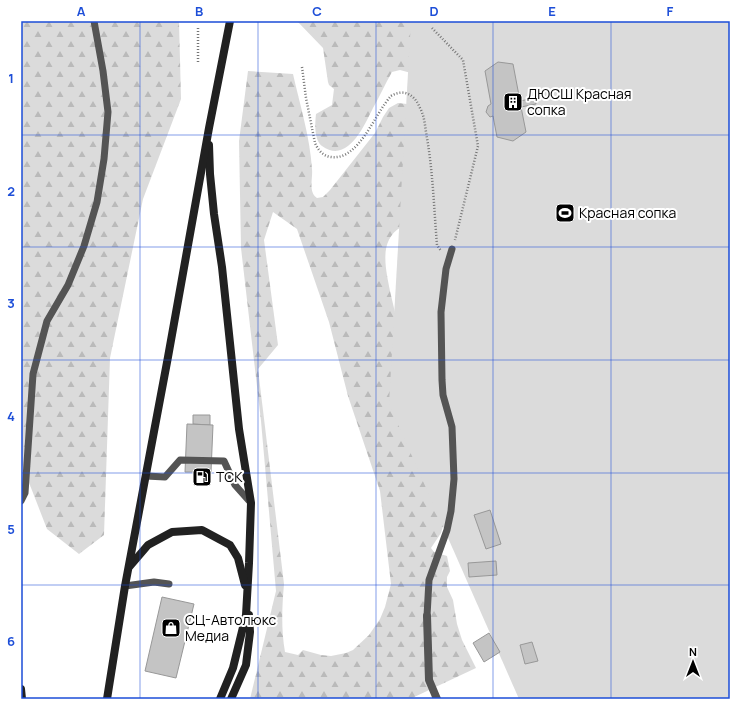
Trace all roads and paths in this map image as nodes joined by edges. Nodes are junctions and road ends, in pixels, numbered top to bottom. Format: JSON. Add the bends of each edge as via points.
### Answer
{"nodes":[{"id":1,"x":94,"y":21,"type":"edge"},
{"id":2,"x":230,"y":21,"type":"edge"},
{"id":3,"x":198,"y":28,"type":"dead end"},
{"id":4,"x":432,"y":28,"type":"dead end"},
{"id":5,"x":198,"y":62,"type":"dead end"},
{"id":6,"x":302,"y":67,"type":"dead end"},
{"id":7,"x":209,"y":128,"type":"junction"},
{"id":8,"x":452,"y":249,"type":"junction"},
{"id":9,"x":146,"y":476,"type":"junction"},
{"id":10,"x":21,"y":501,"type":"edge"},
{"id":11,"x":251,"y":504,"type":"junction"},
{"id":12,"x":129,"y":567,"type":"junction"},
{"id":13,"x":169,"y":584,"type":"dead end"},
{"id":14,"x":125,"y":586,"type":"junction"},
{"id":15,"x":247,"y":593,"type":"junction"},
{"id":16,"x":427,"y":616,"type":"joint"},
{"id":17,"x":21,"y":689,"type":"edge"},
{"id":18,"x":22,"y":699,"type":"edge"},
{"id":19,"x":107,"y":699,"type":"edge"},
{"id":20,"x":220,"y":699,"type":"edge"},
{"id":21,"x":231,"y":699,"type":"edge"},
{"id":22,"x":437,"y":699,"type":"edge"}],
"edges":[{"from":1,"to":10,"type":"lane","via":[[108,112],[104,159],[97,202],[84,246],[68,285],[47,321],[33,374],[25,493]]},
{"from":2,"to":7,"type":"street"},
{"from":3,"to":5,"type":"path"},
{"from":4,"to":8,"type":"path","via":[[462,60],[478,146]]},
{"from":6,"to":8,"type":"path","via":[[316,145],[320,152],[327,156],[342,156],[354,148],[391,96],[405,92],[414,98],[422,113],[429,153],[437,245],[442,251]]},
{"from":7,"to":9,"type":"street"},
{"from":7,"to":11,"type":"street","via":[[214,214],[239,428]]},
{"from":8,"to":16,"type":"lane","via":[[446,269],[441,312],[443,394],[452,427],[454,479],[451,511],[429,580]]},
{"from":9,"to":11,"type":"lane","via":[[165,478],[180,460],[224,461],[235,485]]},
{"from":9,"to":12,"type":"street"},
{"from":11,"to":15,"type":"street"},
{"from":12,"to":14,"type":"street"},
{"from":12,"to":15,"type":"street","via":[[148,545],[172,532],[202,530],[230,545],[238,558]]},
{"from":13,"to":14,"type":"lane","via":[[154,582]]},
{"from":14,"to":19,"type":"street"},
{"from":15,"to":20,"type":"street","via":[[241,640]]},
{"from":15,"to":21,"type":"street","via":[[250,632],[246,665]]},
{"from":16,"to":22,"type":"street","via":[[429,680]]},
{"from":17,"to":18,"type":"street"}]}
